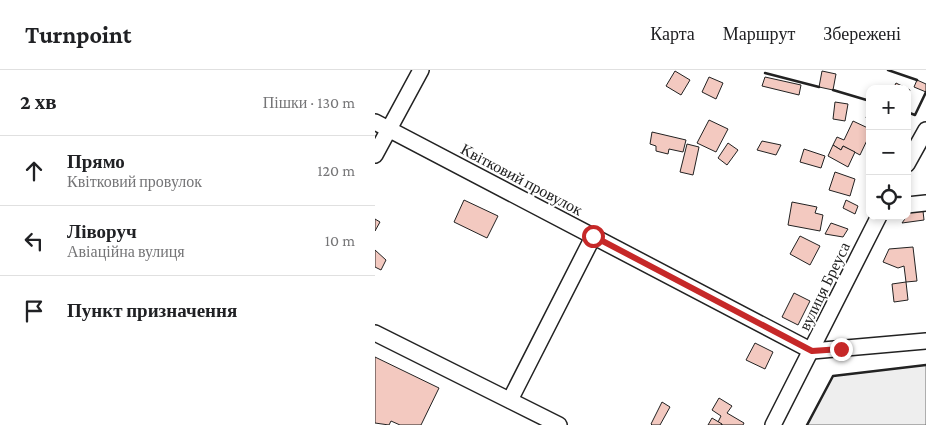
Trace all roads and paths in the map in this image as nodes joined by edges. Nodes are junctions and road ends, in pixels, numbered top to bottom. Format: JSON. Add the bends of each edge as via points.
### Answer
{"nodes":[{"id":1,"x":421,"y":70,"type":"edge"},
{"id":2,"x":382,"y":125,"type":"edge"},
{"id":3,"x":926,"y":130,"type":"edge"},
{"id":4,"x":375,"y":155,"type":"edge"},
{"id":5,"x":911,"y":157,"type":"edge"},
{"id":6,"x":926,"y":203,"type":"edge"},
{"id":7,"x":911,"y":205,"type":"edge"},
{"id":8,"x":877,"y":220,"type":"edge"},
{"id":9,"x":593,"y":236,"type":"junction"},
{"id":10,"x":375,"y":333,"type":"edge"},
{"id":11,"x":926,"y":340,"type":"edge"},
{"id":12,"x":812,"y":351,"type":"junction"},
{"id":13,"x":510,"y":400,"type":"junction"},
{"id":14,"x":559,"y":425,"type":"edge"},
{"id":15,"x":773,"y":425,"type":"edge"}],
"edges":[{"from":1,"to":2,"type":"street"},
{"from":2,"to":4,"type":"street"},
{"from":2,"to":9,"type":"street","name":"Квітковий провулок"},
{"from":3,"to":5,"type":"street"},
{"from":6,"to":7,"type":"street"},
{"from":8,"to":12,"type":"street","name":"вулиця Бреуса"},
{"from":9,"to":12,"type":"street","name":"Квітковий провулок"},
{"from":9,"to":13,"type":"street"},
{"from":10,"to":13,"type":"street"},
{"from":11,"to":12,"type":"street"},
{"from":12,"to":15,"type":"street","name":"вулиця Бреуса"},
{"from":13,"to":14,"type":"street"}]}
